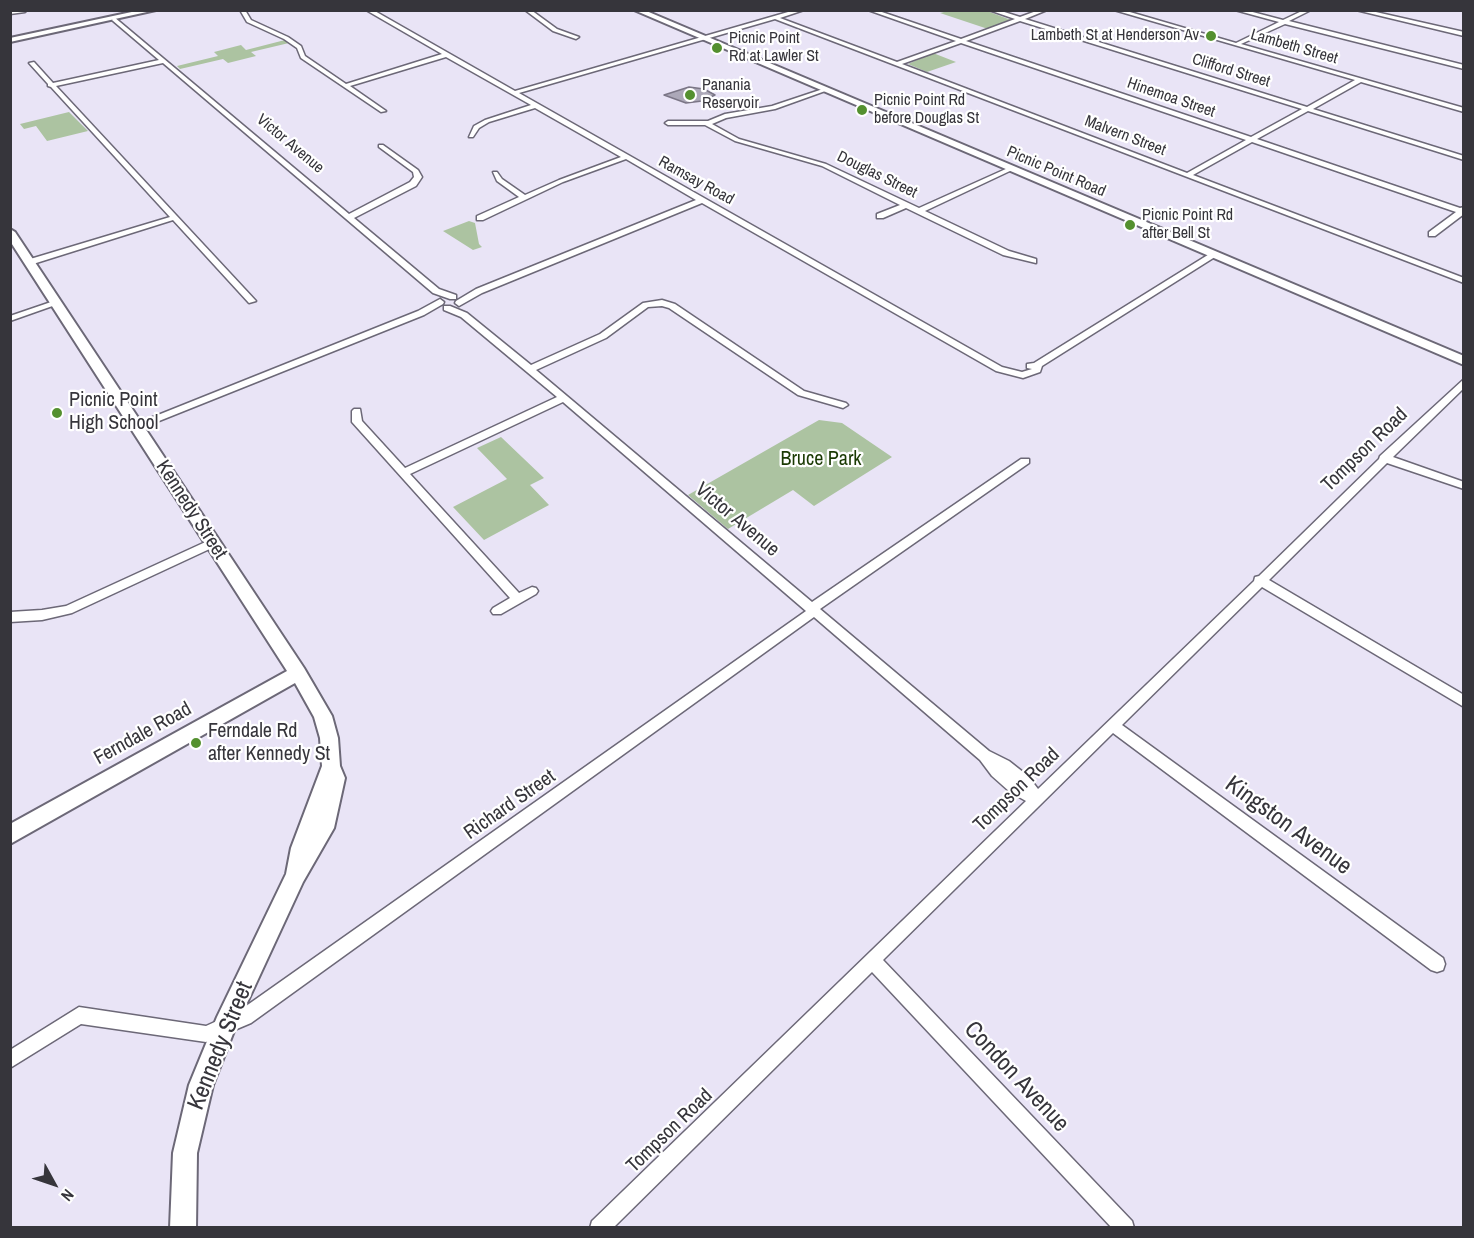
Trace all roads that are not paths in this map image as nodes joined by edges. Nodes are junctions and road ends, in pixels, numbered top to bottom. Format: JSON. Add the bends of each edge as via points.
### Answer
{"nodes":[{"id":1,"x":25,"y":10,"type":"edge"},
{"id":2,"x":153,"y":10,"type":"edge"},
{"id":3,"x":242,"y":10,"type":"edge"},
{"id":4,"x":368,"y":10,"type":"edge"},
{"id":5,"x":527,"y":10,"type":"edge"},
{"id":6,"x":637,"y":10,"type":"edge"},
{"id":7,"x":802,"y":10,"type":"edge"},
{"id":8,"x":870,"y":10,"type":"edge"},
{"id":9,"x":991,"y":10,"type":"edge"},
{"id":10,"x":1045,"y":10,"type":"edge"},
{"id":11,"x":1116,"y":10,"type":"edge"},
{"id":12,"x":1237,"y":10,"type":"edge"},
{"id":13,"x":1309,"y":10,"type":"edge"},
{"id":14,"x":1359,"y":10,"type":"edge"},
{"id":15,"x":10,"y":13,"type":"edge"},
{"id":16,"x":776,"y":18,"type":"junction"},
{"id":17,"x":114,"y":19,"type":"junction"},
{"id":18,"x":1020,"y":20,"type":"junction"},
{"id":19,"x":1283,"y":23,"type":"junction"},
{"id":20,"x":1464,"y":34,"type":"edge"},
{"id":21,"x":576,"y":38,"type":"dead end"},
{"id":22,"x":703,"y":39,"type":"junction"},
{"id":23,"x":10,"y":40,"type":"edge"},
{"id":24,"x":961,"y":41,"type":"junction"},
{"id":25,"x":1235,"y":45,"type":"junction"},
{"id":26,"x":446,"y":55,"type":"junction"},
{"id":27,"x":164,"y":61,"type":"junction"},
{"id":28,"x":32,"y":63,"type":"dead end"},
{"id":29,"x":898,"y":64,"type":"junction"},
{"id":30,"x":1464,"y":67,"type":"edge"},
{"id":31,"x":1360,"y":80,"type":"junction"},
{"id":32,"x":50,"y":85,"type":"junction"},
{"id":33,"x":345,"y":86,"type":"junction"},
{"id":34,"x":825,"y":90,"type":"junction"},
{"id":35,"x":514,"y":93,"type":"junction"},
{"id":36,"x":535,"y":106,"type":"junction"},
{"id":37,"x":1308,"y":110,"type":"junction"},
{"id":38,"x":1464,"y":110,"type":"edge"},
{"id":39,"x":383,"y":111,"type":"dead end"},
{"id":40,"x":668,"y":123,"type":"dead end"},
{"id":41,"x":708,"y":123,"type":"junction"},
{"id":42,"x":471,"y":136,"type":"dead end"},
{"id":43,"x":1253,"y":140,"type":"junction"},
{"id":44,"x":381,"y":146,"type":"dead end"},
{"id":45,"x":626,"y":157,"type":"junction"},
{"id":46,"x":1464,"y":158,"type":"edge"},
{"id":47,"x":1010,"y":169,"type":"junction"},
{"id":48,"x":495,"y":173,"type":"dead end"},
{"id":49,"x":1188,"y":175,"type":"junction"},
{"id":50,"x":525,"y":198,"type":"junction"},
{"id":51,"x":704,"y":201,"type":"junction"},
{"id":52,"x":906,"y":204,"type":"junction"},
{"id":53,"x":920,"y":211,"type":"junction"},
{"id":54,"x":1463,"y":211,"type":"edge"},
{"id":55,"x":880,"y":216,"type":"dead end"},
{"id":56,"x":176,"y":217,"type":"junction"},
{"id":57,"x":349,"y":217,"type":"junction"},
{"id":58,"x":480,"y":218,"type":"dead end"},
{"id":59,"x":10,"y":232,"type":"edge"},
{"id":60,"x":1432,"y":234,"type":"dead end"},
{"id":61,"x":15,"y":246,"type":"edge"},
{"id":62,"x":1214,"y":255,"type":"junction"},
{"id":63,"x":1033,"y":261,"type":"dead end"},
{"id":64,"x":30,"y":262,"type":"junction"},
{"id":65,"x":1464,"y":281,"type":"edge"},
{"id":66,"x":436,"y":291,"type":"junction"},
{"id":67,"x":670,"y":294,"type":"dead end"},
{"id":68,"x":456,"y":300,"type":"junction"},
{"id":69,"x":252,"y":302,"type":"dead end"},
{"id":70,"x":57,"y":303,"type":"junction"},
{"id":71,"x":662,"y":303,"type":"junction"},
{"id":72,"x":443,"y":305,"type":"junction"},
{"id":73,"x":464,"y":315,"type":"junction"},
{"id":74,"x":10,"y":319,"type":"edge"},
{"id":75,"x":1464,"y":361,"type":"edge"},
{"id":76,"x":530,"y":369,"type":"junction"},
{"id":77,"x":1464,"y":382,"type":"edge"},
{"id":78,"x":563,"y":398,"type":"junction"},
{"id":79,"x":843,"y":405,"type":"dead end"},
{"id":80,"x":357,"y":411,"type":"dead end"},
{"id":81,"x":136,"y":427,"type":"junction"},
{"id":82,"x":1384,"y":458,"type":"junction"},
{"id":83,"x":1025,"y":461,"type":"dead end"},
{"id":84,"x":404,"y":473,"type":"junction"},
{"id":85,"x":1464,"y":486,"type":"edge"},
{"id":86,"x":212,"y":543,"type":"junction"},
{"id":87,"x":1259,"y":580,"type":"junction"},
{"id":88,"x":532,"y":591,"type":"dead end"},
{"id":89,"x":518,"y":599,"type":"junction"},
{"id":90,"x":813,"y":610,"type":"junction"},
{"id":91,"x":497,"y":611,"type":"dead end"},
{"id":92,"x":10,"y":617,"type":"edge"},
{"id":93,"x":298,"y":673,"type":"junction"},
{"id":94,"x":1464,"y":702,"type":"edge"},
{"id":95,"x":1112,"y":725,"type":"junction"},
{"id":96,"x":1037,"y":799,"type":"junction"},
{"id":97,"x":10,"y":835,"type":"edge"},
{"id":98,"x":872,"y":960,"type":"junction"},
{"id":99,"x":1437,"y":964,"type":"dead end"},
{"id":100,"x":225,"y":1025,"type":"junction"},
{"id":101,"x":10,"y":1060,"type":"edge"},
{"id":102,"x":183,"y":1227,"type":"edge"},
{"id":103,"x":599,"y":1227,"type":"edge"},
{"id":104,"x":1125,"y":1227,"type":"edge"}],
"edges":[{"from":1,"to":15,"type":"street"},
{"from":2,"to":17,"type":"street"},
{"from":3,"to":33,"type":"street","via":[[257,26],[298,46],[303,57]]},
{"from":4,"to":26,"type":"street","name":"Ramsay Road"},
{"from":5,"to":21,"type":"street","via":[[555,30]]},
{"from":6,"to":22,"type":"street","name":"Picnic Point Road"},
{"from":7,"to":16,"type":"street"},
{"from":8,"to":24,"type":"street","name":"Hinemoa Street"},
{"from":9,"to":18,"type":"street","name":"Clifford Street"},
{"from":10,"to":18,"type":"street"},
{"from":11,"to":25,"type":"street","name":"Lambeth Street"},
{"from":12,"to":19,"type":"street"},
{"from":13,"to":19,"type":"street"},
{"from":14,"to":20,"type":"street"},
{"from":16,"to":22,"type":"street"},
{"from":16,"to":29,"type":"street","name":"Malvern Street"},
{"from":17,"to":23,"type":"street"},
{"from":17,"to":27,"type":"street","name":"Victor Avenue"},
{"from":18,"to":24,"type":"street"},
{"from":18,"to":37,"type":"street","name":"Clifford Street"},
{"from":19,"to":25,"type":"street"},
{"from":19,"to":30,"type":"street"},
{"from":22,"to":34,"type":"street","name":"Picnic Point Road"},
{"from":22,"to":35,"type":"street"},
{"from":24,"to":29,"type":"street"},
{"from":24,"to":43,"type":"street","name":"Hinemoa Street"},
{"from":25,"to":31,"type":"street","name":"Lambeth Street"},
{"from":26,"to":33,"type":"street"},
{"from":26,"to":35,"type":"street","name":"Ramsay Road"},
{"from":27,"to":32,"type":"street"},
{"from":27,"to":57,"type":"street","name":"Victor Avenue"},
{"from":28,"to":32,"type":"street"},
{"from":29,"to":49,"type":"street","name":"Malvern Street"},
{"from":31,"to":37,"type":"street"},
{"from":31,"to":38,"type":"street","name":"Lambeth Street"},
{"from":32,"to":56,"type":"street"},
{"from":33,"to":39,"type":"street"},
{"from":34,"to":41,"type":"street","via":[[777,107],[731,114]]},
{"from":34,"to":47,"type":"street","name":"Picnic Point Road"},
{"from":35,"to":36,"type":"street","name":"Ramsay Road"},
{"from":36,"to":42,"type":"street","via":[[487,121]]},
{"from":36,"to":45,"type":"street","name":"Ramsay Road"},
{"from":37,"to":43,"type":"street"},
{"from":37,"to":46,"type":"street","name":"Clifford Street"},
{"from":40,"to":41,"type":"street"},
{"from":41,"to":52,"type":"street","name":"Douglas Street","via":[[737,140],[824,165]]},
{"from":43,"to":49,"type":"street"},
{"from":43,"to":54,"type":"street","name":"Hinemoa Street"},
{"from":44,"to":57,"type":"street","via":[[416,171],[418,177],[413,184]]},
{"from":45,"to":50,"type":"street"},
{"from":45,"to":51,"type":"street","name":"Ramsay Road"},
{"from":47,"to":53,"type":"street"},
{"from":47,"to":62,"type":"street","name":"Picnic Point Road"},
{"from":48,"to":50,"type":"street"},
{"from":49,"to":65,"type":"street","name":"Malvern Street"},
{"from":50,"to":58,"type":"street"},
{"from":51,"to":62,"type":"street","name":"Ramsay Road","via":[[1012,373],[1037,370],[1037,365]]},
{"from":51,"to":68,"type":"street"},
{"from":52,"to":53,"type":"street","name":"Douglas Street"},
{"from":52,"to":55,"type":"street"},
{"from":53,"to":63,"type":"street","name":"Douglas Street","via":[[1013,256]]},
{"from":54,"to":60,"type":"street"},
{"from":56,"to":64,"type":"street"},
{"from":56,"to":69,"type":"street"},
{"from":57,"to":66,"type":"street","name":"Victor Avenue"},
{"from":59,"to":61,"type":"street","name":"Kennedy Street"},
{"from":61,"to":64,"type":"street","name":"Kennedy Street"},
{"from":62,"to":75,"type":"street","name":"Picnic Point Road"},
{"from":64,"to":70,"type":"street","name":"Kennedy Street"},
{"from":66,"to":68,"type":"street","name":"Victor Avenue"},
{"from":66,"to":72,"type":"street","name":"Victor Avenue"},
{"from":67,"to":71,"type":"street"},
{"from":68,"to":72,"type":"street"},
{"from":68,"to":73,"type":"street","name":"Victor Avenue"},
{"from":70,"to":74,"type":"street"},
{"from":70,"to":81,"type":"street","name":"Kennedy Street"},
{"from":71,"to":76,"type":"street","via":[[646,305],[603,336]]},
{"from":71,"to":79,"type":"street","via":[[801,393]]},
{"from":72,"to":73,"type":"street","name":"Victor Avenue"},
{"from":72,"to":81,"type":"street"},
{"from":73,"to":76,"type":"street","name":"Victor Avenue"},
{"from":76,"to":78,"type":"street","name":"Victor Avenue"},
{"from":77,"to":82,"type":"street","name":"Tompson Road"},
{"from":78,"to":84,"type":"street"},
{"from":78,"to":90,"type":"street","name":"Victor Avenue"},
{"from":80,"to":84,"type":"street","via":[[357,422]]},
{"from":81,"to":86,"type":"street","name":"Kennedy Street"},
{"from":82,"to":85,"type":"street"},
{"from":82,"to":87,"type":"street","name":"Tompson Road"},
{"from":83,"to":90,"type":"street","name":"Richard Street"},
{"from":84,"to":89,"type":"street"},
{"from":86,"to":92,"type":"street","via":[[68,610]]},
{"from":86,"to":93,"type":"street","name":"Kennedy Street"},
{"from":87,"to":94,"type":"street"},
{"from":87,"to":95,"type":"street","name":"Tompson Road"},
{"from":88,"to":89,"type":"street"},
{"from":89,"to":91,"type":"street"},
{"from":90,"to":96,"type":"street","name":"Victor Avenue","via":[[985,756],[1015,788]]},
{"from":90,"to":100,"type":"street","name":"Richard Street","via":[[245,1017]]},
{"from":93,"to":97,"type":"street","name":"Ferndale Road"},
{"from":93,"to":100,"type":"street","name":"Kennedy Street","via":[[327,726],[336,778],[330,810],[318,843],[296,875]]},
{"from":95,"to":96,"type":"street","name":"Tompson Road"},
{"from":95,"to":99,"type":"street","name":"Kingston Avenue"},
{"from":96,"to":98,"type":"street","name":"Tompson Road"},
{"from":98,"to":103,"type":"street","name":"Tompson Road"},
{"from":98,"to":104,"type":"street","name":"Condon Avenue"},
{"from":100,"to":101,"type":"street","name":"Richard Street","via":[[206,1034],[79,1015]]},
{"from":100,"to":102,"type":"street","name":"Kennedy Street","via":[[201,1085],[190,1129],[183,1178]]}]}
